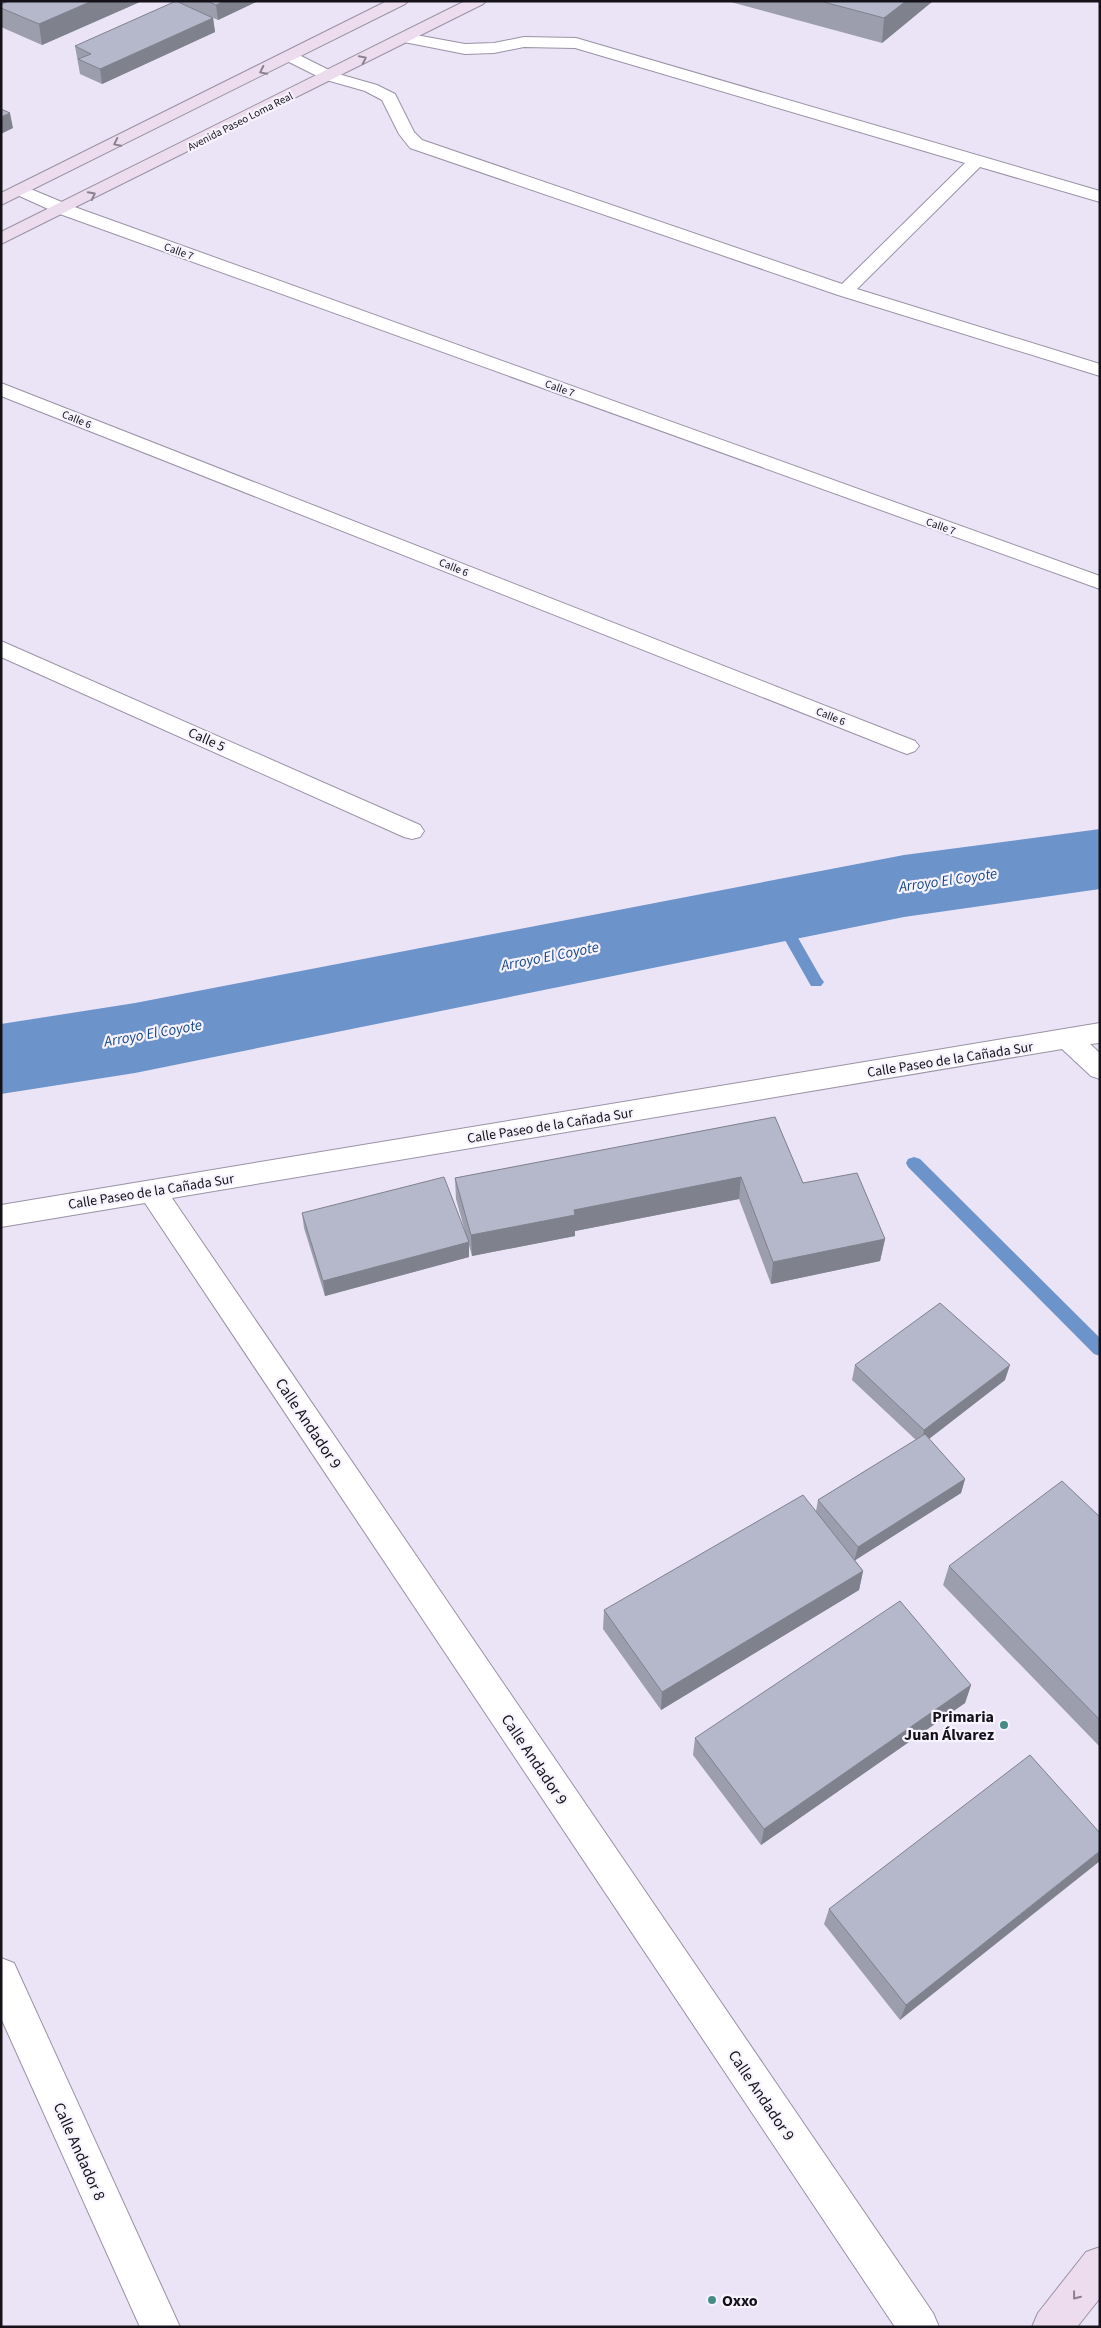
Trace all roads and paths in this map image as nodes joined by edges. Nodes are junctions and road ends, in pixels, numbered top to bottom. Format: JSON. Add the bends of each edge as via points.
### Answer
{"nodes":[{"id":1,"x":400,"y":1,"type":"edge"},
{"id":2,"x":478,"y":1,"type":"edge"},
{"id":3,"x":405,"y":38,"type":"junction"},
{"id":4,"x":291,"y":57,"type":"junction"},
{"id":5,"x":329,"y":76,"type":"junction"},
{"id":6,"x":976,"y":161,"type":"junction"},
{"id":7,"x":21,"y":190,"type":"junction"},
{"id":8,"x":1100,"y":198,"type":"edge"},
{"id":9,"x":1,"y":200,"type":"edge"},
{"id":10,"x":63,"y":209,"type":"junction"},
{"id":11,"x":1,"y":239,"type":"edge"},
{"id":12,"x":846,"y":291,"type":"junction"},
{"id":13,"x":1100,"y":370,"type":"edge"},
{"id":14,"x":1,"y":389,"type":"edge"},
{"id":15,"x":1100,"y":583,"type":"edge"},
{"id":16,"x":1,"y":648,"type":"edge"},
{"id":17,"x":907,"y":746,"type":"dead end"},
{"id":18,"x":412,"y":831,"type":"dead end"},
{"id":19,"x":1100,"y":1034,"type":"edge"},
{"id":20,"x":1068,"y":1039,"type":"junction"},
{"id":21,"x":1100,"y":1069,"type":"edge"},
{"id":22,"x":152,"y":1191,"type":"junction"},
{"id":23,"x":1,"y":1216,"type":"edge"},
{"id":24,"x":1,"y":1976,"type":"edge"},
{"id":25,"x":1100,"y":2266,"type":"edge"},
{"id":26,"x":160,"y":2327,"type":"edge"},
{"id":27,"x":919,"y":2327,"type":"edge"},
{"id":28,"x":1052,"y":2327,"type":"edge"}],
"edges":[{"from":1,"to":4,"type":"street"},
{"from":2,"to":3,"type":"street","name":"Avenida Paseo Loma Real"},
{"from":5,"to":3,"type":"street","name":"Avenida Paseo Loma Real","one_way":true},
{"from":3,"to":6,"type":"street","via":[[465,50],[524,42],[576,43]]},
{"from":4,"to":5,"type":"street"},
{"from":4,"to":7,"type":"street","one_way":true},
{"from":10,"to":5,"type":"street","name":"Avenida Paseo Loma Real","one_way":true},
{"from":5,"to":12,"type":"street","via":[[371,88],[389,97],[407,134],[416,144]]},
{"from":6,"to":8,"type":"street"},
{"from":6,"to":12,"type":"street"},
{"from":7,"to":9,"type":"street"},
{"from":7,"to":10,"type":"street","name":"Calle 7"},
{"from":10,"to":11,"type":"street","name":"Avenida Paseo Loma Real"},
{"from":10,"to":15,"type":"street","name":"Calle 7"},
{"from":12,"to":13,"type":"street"},
{"from":14,"to":17,"type":"street","name":"Calle 6"},
{"from":16,"to":18,"type":"street","name":"Calle 5"},
{"from":19,"to":20,"type":"street","name":"Calle Paseo de la Cañada Sur"},
{"from":20,"to":21,"type":"street"},
{"from":20,"to":22,"type":"street","name":"Calle Paseo de la Cañada Sur"},
{"from":22,"to":23,"type":"street","name":"Calle Paseo de la Cañada Sur"},
{"from":22,"to":27,"type":"street","name":"Calle Andador 9"},
{"from":24,"to":26,"type":"street","name":"Calle Andador 8"},
{"from":25,"to":28,"type":"street","one_way":true}]}
